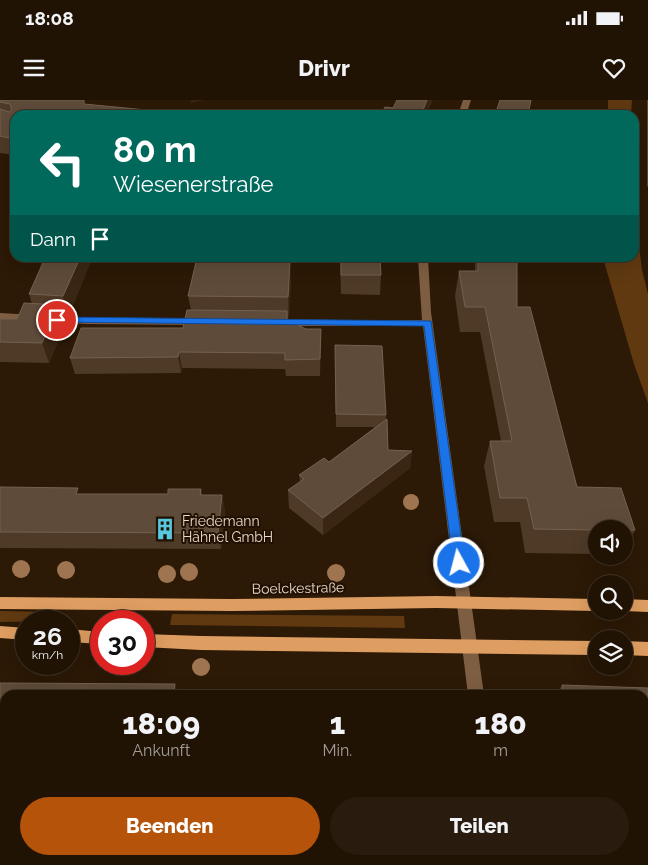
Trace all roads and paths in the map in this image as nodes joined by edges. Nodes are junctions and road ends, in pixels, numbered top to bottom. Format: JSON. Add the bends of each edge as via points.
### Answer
{"nodes":[{"id":1,"x":423,"y":262,"type":"edge"},
{"id":2,"x":0,"y":316,"type":"edge"},
{"id":3,"x":211,"y":322,"type":"edge"},
{"id":4,"x":268,"y":323,"type":"edge"},
{"id":5,"x":428,"y":323,"type":"junction"},
{"id":6,"x":464,"y":602,"type":"junction"},
{"id":7,"x":0,"y":603,"type":"edge"},
{"id":8,"x":588,"y":605,"type":"edge"},
{"id":9,"x":633,"y":605,"type":"edge"},
{"id":10,"x":648,"y":606,"type":"edge"},
{"id":11,"x":0,"y":632,"type":"edge"},
{"id":12,"x":15,"y":633,"type":"edge"},
{"id":13,"x":155,"y":641,"type":"edge"},
{"id":14,"x":470,"y":648,"type":"junction"},
{"id":15,"x":588,"y":648,"type":"edge"},
{"id":16,"x":633,"y":648,"type":"edge"},
{"id":17,"x":648,"y":649,"type":"edge"},
{"id":18,"x":475,"y":690,"type":"edge"}],
"edges":[{"from":1,"to":5,"type":"street"},
{"from":2,"to":3,"type":"street"},
{"from":4,"to":5,"type":"street"},
{"from":5,"to":6,"type":"street"},
{"from":6,"to":7,"type":"main road","name":"Boelckestraße","via":[[231,606]]},
{"from":6,"to":8,"type":"main road","name":"Boelckestraße"},
{"from":6,"to":14,"type":"street"},
{"from":9,"to":10,"type":"main road"},
{"from":11,"to":12,"type":"main road"},
{"from":13,"to":14,"type":"main road"},
{"from":14,"to":15,"type":"main road"},
{"from":14,"to":18,"type":"street"},
{"from":16,"to":17,"type":"main road"}]}
